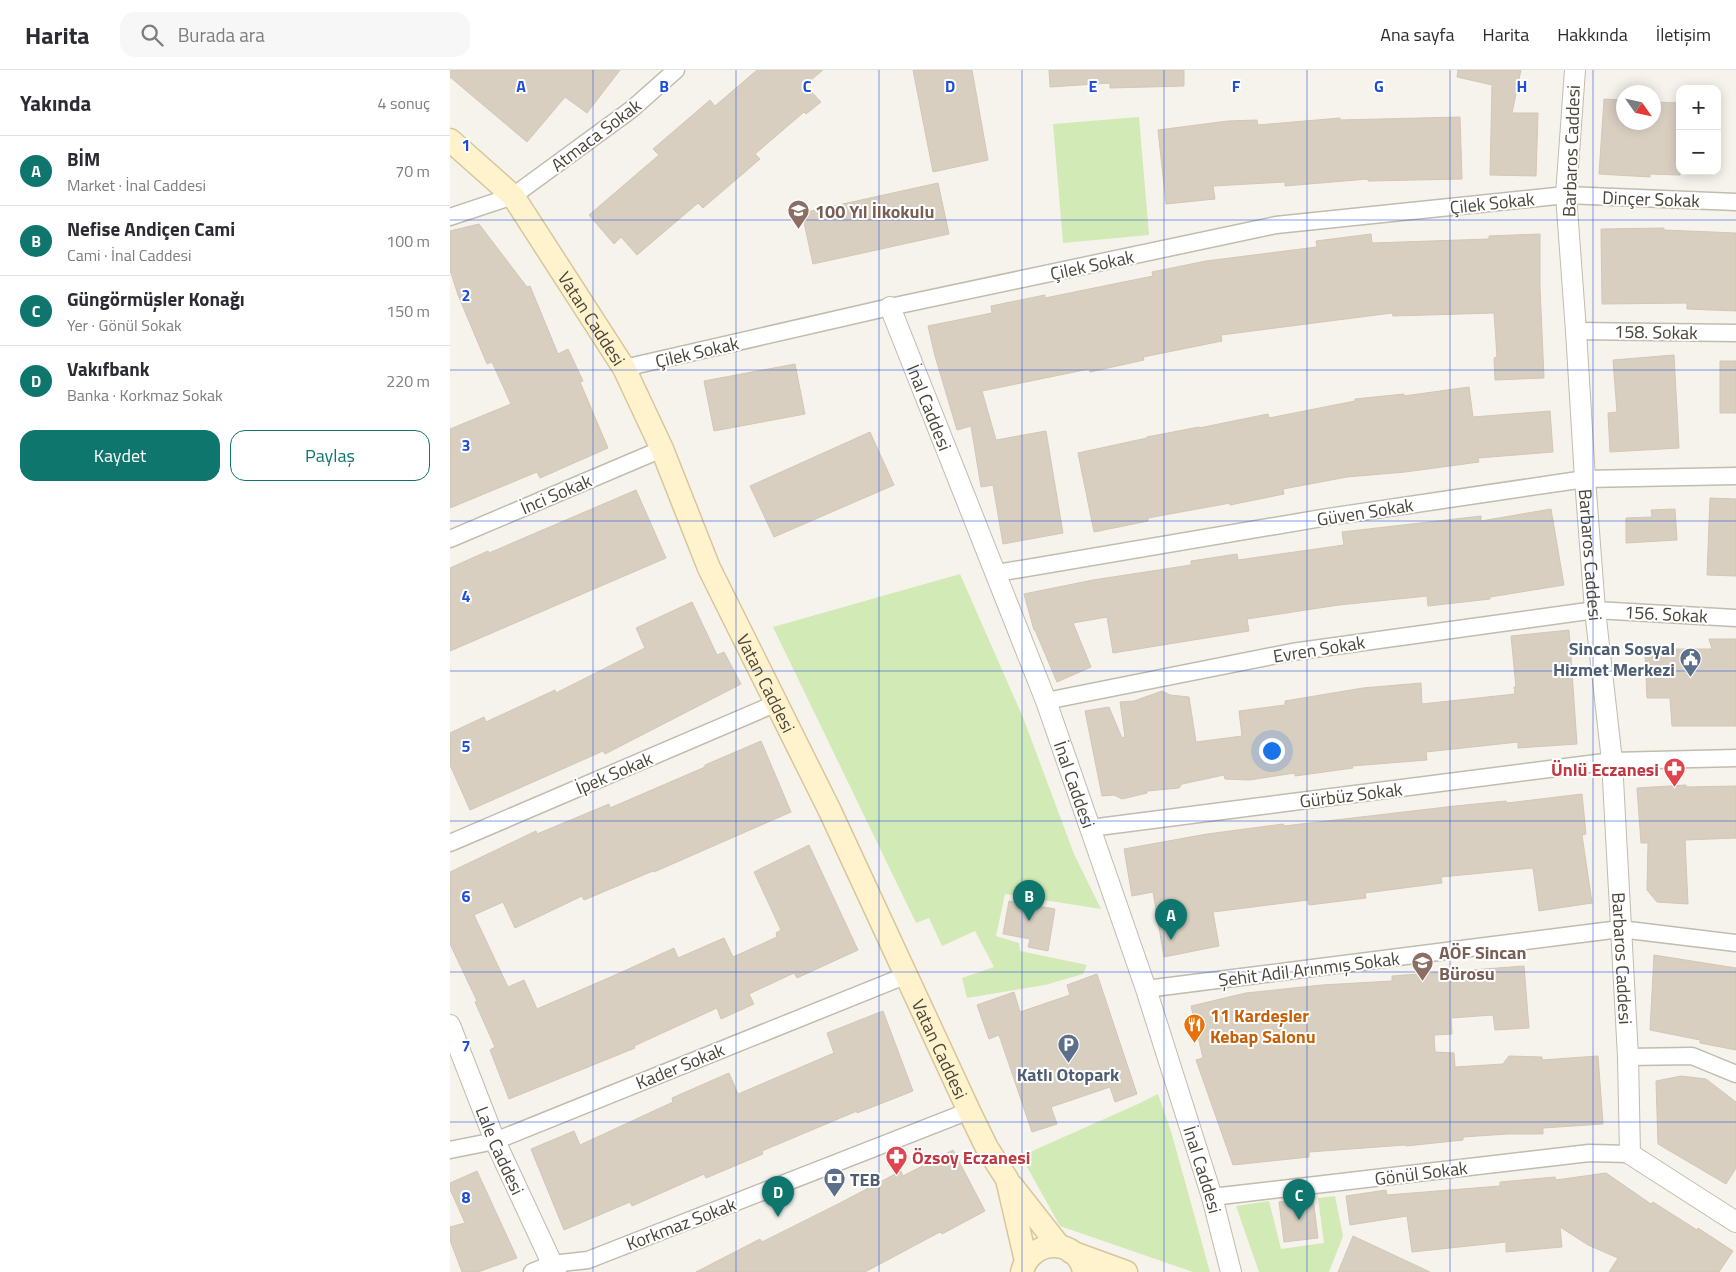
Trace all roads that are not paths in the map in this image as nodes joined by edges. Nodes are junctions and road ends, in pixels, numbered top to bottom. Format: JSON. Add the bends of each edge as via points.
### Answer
{"nodes":[{"id":1,"x":676,"y":70,"type":"edge"},
{"id":2,"x":1575,"y":70,"type":"edge"},
{"id":3,"x":450,"y":140,"type":"edge"},
{"id":4,"x":1566,"y":195,"type":"junction"},
{"id":5,"x":514,"y":196,"type":"junction"},
{"id":6,"x":1736,"y":202,"type":"edge"},
{"id":7,"x":450,"y":217,"type":"edge"},
{"id":8,"x":890,"y":307,"type":"junction"},
{"id":9,"x":1576,"y":331,"type":"junction"},
{"id":10,"x":1736,"y":333,"type":"edge"},
{"id":11,"x":624,"y":368,"type":"junction"},
{"id":12,"x":662,"y":449,"type":"junction"},
{"id":13,"x":1736,"y":476,"type":"edge"},
{"id":14,"x":1585,"y":479,"type":"junction"},
{"id":15,"x":450,"y":539,"type":"edge"},
{"id":16,"x":996,"y":573,"type":"junction"},
{"id":17,"x":1595,"y":610,"type":"junction"},
{"id":18,"x":1736,"y":618,"type":"edge"},
{"id":19,"x":1046,"y":701,"type":"junction"},
{"id":20,"x":777,"y":703,"type":"junction"},
{"id":21,"x":1736,"y":758,"type":"edge"},
{"id":22,"x":1612,"y":761,"type":"junction"},
{"id":23,"x":1090,"y":828,"type":"junction"},
{"id":24,"x":450,"y":843,"type":"edge"},
{"id":25,"x":1620,"y":929,"type":"junction"},
{"id":26,"x":1736,"y":943,"type":"edge"},
{"id":27,"x":907,"y":975,"type":"junction"},
{"id":28,"x":1146,"y":989,"type":"junction"},
{"id":29,"x":450,"y":1025,"type":"edge"},
{"id":30,"x":1628,"y":1057,"type":"junction"},
{"id":31,"x":1736,"y":1074,"type":"edge"},
{"id":32,"x":969,"y":1112,"type":"junction"},
{"id":33,"x":495,"y":1141,"type":"junction"},
{"id":34,"x":450,"y":1150,"type":"edge"},
{"id":35,"x":1630,"y":1154,"type":"junction"},
{"id":36,"x":1007,"y":1179,"type":"junction"},
{"id":37,"x":1212,"y":1197,"type":"junction"},
{"id":38,"x":1736,"y":1222,"type":"edge"},
{"id":39,"x":1065,"y":1249,"type":"junction"},
{"id":40,"x":554,"y":1268,"type":"edge"},
{"id":41,"x":1022,"y":1269,"type":"edge"},
{"id":42,"x":532,"y":1272,"type":"edge"},
{"id":43,"x":1084,"y":1272,"type":"edge"},
{"id":44,"x":1126,"y":1272,"type":"edge"},
{"id":45,"x":1231,"y":1272,"type":"edge"}],
"edges":[{"from":1,"to":5,"type":"street","name":"Atmaca Sokak","via":[[632,109]]},
{"from":2,"to":4,"type":"street","name":"Barbaros Caddesi"},
{"from":3,"to":5,"type":"main road","name":"Vatan Caddesi"},
{"from":4,"to":6,"type":"street","name":"Dinçer Sokak"},
{"from":4,"to":8,"type":"street","name":"Çilek Sokak","via":[[1276,225]]},
{"from":4,"to":9,"type":"street","name":"Barbaros Caddesi"},
{"from":5,"to":7,"type":"street","name":"Atmaca Sokak"},
{"from":5,"to":11,"type":"main road","name":"Vatan Caddesi"},
{"from":8,"to":11,"type":"street","name":"Çilek Sokak"},
{"from":8,"to":16,"type":"street","name":"İnal Caddesi"},
{"from":9,"to":10,"type":"street","name":"158. Sokak"},
{"from":9,"to":14,"type":"street","name":"Barbaros Caddesi"},
{"from":11,"to":12,"type":"main road","name":"Vatan Caddesi"},
{"from":12,"to":15,"type":"street","name":"İnci Sokak"},
{"from":12,"to":20,"type":"main road","name":"Vatan Caddesi","via":[[708,568]]},
{"from":13,"to":14,"type":"street","name":"Güven Sokak"},
{"from":14,"to":16,"type":"street","name":"Güven Sokak","via":[[1328,517]]},
{"from":14,"to":17,"type":"street","name":"Barbaros Caddesi"},
{"from":16,"to":19,"type":"street","name":"İnal Caddesi"},
{"from":17,"to":18,"type":"street","name":"156. Sokak"},
{"from":17,"to":19,"type":"street","name":"Evren Sokak","via":[[1292,652]]},
{"from":17,"to":22,"type":"street","name":"Barbaros Caddesi"},
{"from":19,"to":23,"type":"street","name":"İnal Caddesi"},
{"from":20,"to":24,"type":"street","name":"İpek Sokak"},
{"from":20,"to":27,"type":"main road","name":"Vatan Caddesi"},
{"from":21,"to":22,"type":"street","name":"Gürbüz Sokak"},
{"from":22,"to":23,"type":"street","name":"Gürbüz Sokak"},
{"from":22,"to":25,"type":"street","name":"Barbaros Caddesi"},
{"from":23,"to":28,"type":"street","name":"İnal Caddesi"},
{"from":25,"to":26,"type":"street","name":"Şehit Adil Arınmış Sokak"},
{"from":25,"to":28,"type":"street","name":"Şehit Adil Arınmış Sokak"},
{"from":25,"to":30,"type":"street","name":"Barbaros Caddesi"},
{"from":27,"to":32,"type":"main road","name":"Vatan Caddesi"},
{"from":27,"to":33,"type":"street","name":"Kader Sokak"},
{"from":28,"to":37,"type":"street","name":"İnal Caddesi"},
{"from":29,"to":33,"type":"street","name":"Lale Caddesi"},
{"from":30,"to":31,"type":"street","via":[[1692,1056]]},
{"from":30,"to":35,"type":"street","name":"Barbaros Caddesi"},
{"from":32,"to":36,"type":"main road","name":"Vatan Caddesi"},
{"from":32,"to":40,"type":"street","name":"Korkmaz Sokak","via":[[588,1260]]},
{"from":33,"to":34,"type":"street","name":"Kader Sokak"},
{"from":33,"to":40,"type":"street","name":"Lale Caddesi"},
{"from":35,"to":37,"type":"street","name":"Gönül Sokak","via":[[1589,1153]]},
{"from":35,"to":38,"type":"street"},
{"from":36,"to":39,"type":"main road"},
{"from":36,"to":41,"type":"main road","name":"Vatan Caddesi"},
{"from":37,"to":45,"type":"street","name":"İnal Caddesi"},
{"from":39,"to":41,"type":"main road","via":[[1040,1249],[1032,1254]]},
{"from":39,"to":43,"type":"main road","via":[[1078,1258]]},
{"from":39,"to":44,"type":"main road"},
{"from":40,"to":42,"type":"street","name":"Korkmaz Sokak"}]}
